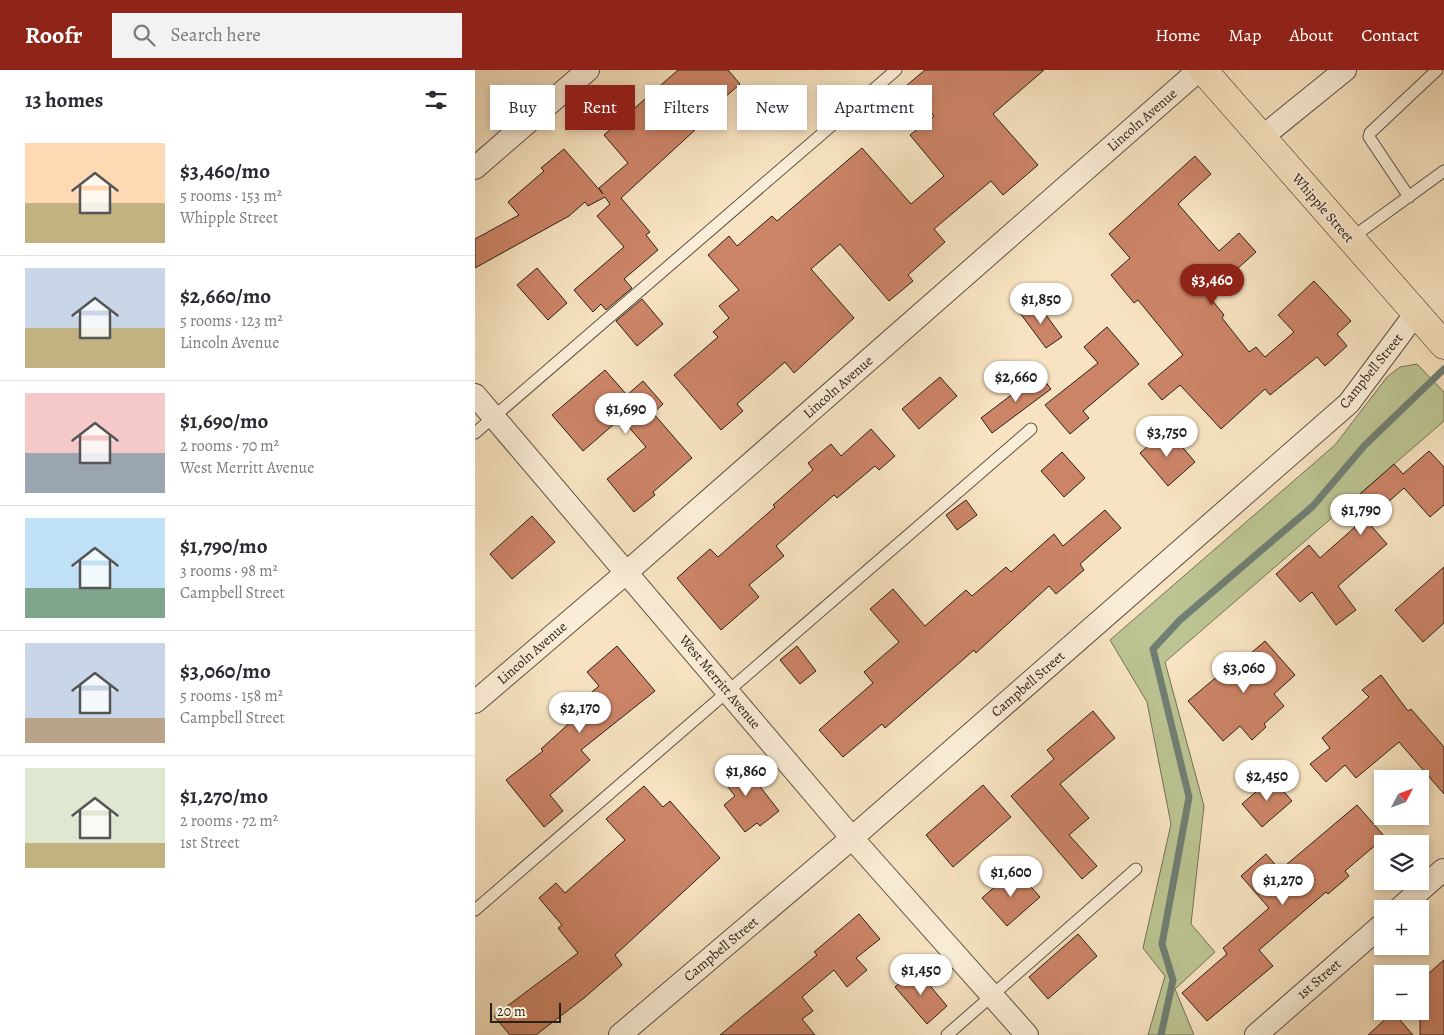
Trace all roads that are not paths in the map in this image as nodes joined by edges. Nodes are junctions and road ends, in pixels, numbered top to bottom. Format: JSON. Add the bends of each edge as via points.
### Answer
{"nodes":[{"id":1,"x":588,"y":70,"type":"edge"},
{"id":2,"x":896,"y":70,"type":"edge"},
{"id":3,"x":1199,"y":70,"type":"edge"},
{"id":4,"x":1203,"y":70,"type":"edge"},
{"id":5,"x":1345,"y":70,"type":"edge"},
{"id":6,"x":1437,"y":70,"type":"edge"},
{"id":7,"x":1261,"y":138,"type":"junction"},
{"id":8,"x":475,"y":168,"type":"edge"},
{"id":9,"x":1444,"y":171,"type":"edge"},
{"id":10,"x":1409,"y":197,"type":"junction"},
{"id":11,"x":1350,"y":239,"type":"junction"},
{"id":12,"x":1416,"y":313,"type":"junction"},
{"id":13,"x":1444,"y":345,"type":"edge"},
{"id":14,"x":475,"y":395,"type":"edge"},
{"id":15,"x":494,"y":417,"type":"junction"},
{"id":16,"x":1031,"y":429,"type":"dead end"},
{"id":17,"x":475,"y":433,"type":"edge"},
{"id":18,"x":627,"y":572,"type":"junction"},
{"id":19,"x":726,"y":690,"type":"junction"},
{"id":20,"x":475,"y":702,"type":"edge"},
{"id":21,"x":852,"y":838,"type":"junction"},
{"id":22,"x":1136,"y":868,"type":"dead end"},
{"id":23,"x":1443,"y":870,"type":"edge"},
{"id":24,"x":1409,"y":900,"type":"edge"},
{"id":25,"x":475,"y":910,"type":"edge"},
{"id":26,"x":1374,"y":932,"type":"edge"},
{"id":27,"x":992,"y":996,"type":"junction"},
{"id":28,"x":620,"y":1035,"type":"edge"},
{"id":29,"x":947,"y":1035,"type":"edge"},
{"id":30,"x":1027,"y":1035,"type":"edge"},
{"id":31,"x":1256,"y":1035,"type":"edge"}],
"edges":[{"from":1,"to":8,"type":"street"},
{"from":2,"to":15,"type":"lane"},
{"from":3,"to":18,"type":"street","name":"Lincoln Avenue"},
{"from":4,"to":7,"type":"main road","name":"Whipple Street"},
{"from":5,"to":7,"type":"street"},
{"from":6,"to":10,"type":"lane","via":[[1369,137]]},
{"from":7,"to":11,"type":"main road","name":"Whipple Street"},
{"from":9,"to":10,"type":"lane"},
{"from":10,"to":11,"type":"lane"},
{"from":11,"to":12,"type":"main road","name":"Whipple Street"},
{"from":12,"to":13,"type":"main road","name":"Whipple Street"},
{"from":12,"to":21,"type":"street","name":"Campbell Street","via":[[1349,403]]},
{"from":14,"to":15,"type":"street","name":"West Merritt Avenue"},
{"from":15,"to":17,"type":"lane"},
{"from":15,"to":18,"type":"street","name":"West Merritt Avenue"},
{"from":16,"to":19,"type":"lane"},
{"from":18,"to":19,"type":"street","name":"West Merritt Avenue"},
{"from":18,"to":20,"type":"street","name":"Lincoln Avenue"},
{"from":19,"to":21,"type":"street","name":"West Merritt Avenue"},
{"from":19,"to":25,"type":"lane"},
{"from":21,"to":27,"type":"street","name":"West Merritt Avenue"},
{"from":21,"to":28,"type":"street","name":"Campbell Street"},
{"from":22,"to":27,"type":"lane"},
{"from":23,"to":24,"type":"street"},
{"from":26,"to":31,"type":"street","name":"1st Street"},
{"from":27,"to":29,"type":"lane"},
{"from":27,"to":30,"type":"street","name":"West Merritt Avenue"}]}
